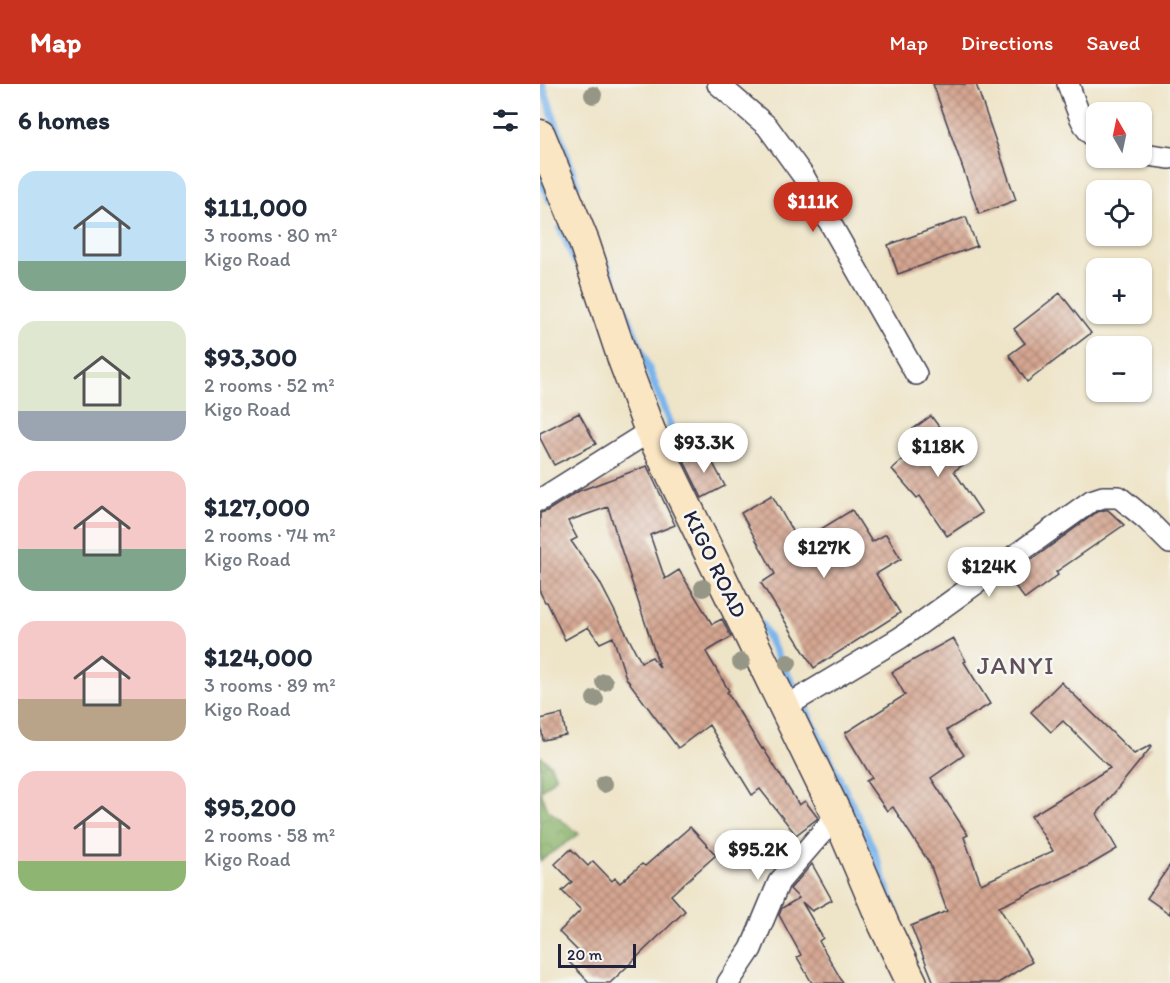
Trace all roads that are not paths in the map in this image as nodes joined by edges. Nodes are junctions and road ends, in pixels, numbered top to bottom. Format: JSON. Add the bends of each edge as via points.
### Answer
{"nodes":[{"id":1,"x":718,"y":84,"type":"edge"},
{"id":2,"x":1068,"y":84,"type":"edge"},
{"id":3,"x":1086,"y":127,"type":"edge"},
{"id":4,"x":540,"y":135,"type":"edge"},
{"id":5,"x":1152,"y":155,"type":"edge"},
{"id":6,"x":1170,"y":158,"type":"edge"},
{"id":7,"x":916,"y":374,"type":"dead end"},
{"id":8,"x":650,"y":431,"type":"junction"},
{"id":9,"x":540,"y":500,"type":"edge"},
{"id":10,"x":1170,"y":543,"type":"edge"},
{"id":11,"x":780,"y":698,"type":"junction"},
{"id":12,"x":837,"y":815,"type":"junction"},
{"id":13,"x":728,"y":983,"type":"edge"},
{"id":14,"x":912,"y":983,"type":"edge"}],
"edges":[{"from":1,"to":7,"type":"street","via":[[767,126],[804,177]]},
{"from":2,"to":3,"type":"street"},
{"from":4,"to":8,"type":"street","name":"KIGO ROAD","via":[[584,242]]},
{"from":5,"to":6,"type":"street"},
{"from":8,"to":9,"type":"street"},
{"from":8,"to":11,"type":"street","name":"KIGO ROAD"},
{"from":10,"to":11,"type":"street","via":[[1119,497],[1091,501],[900,638],[795,701]]},
{"from":11,"to":12,"type":"street","name":"KIGO ROAD"},
{"from":12,"to":13,"type":"street","via":[[779,882],[751,950]]},
{"from":12,"to":14,"type":"street","name":"KIGO ROAD"}]}
